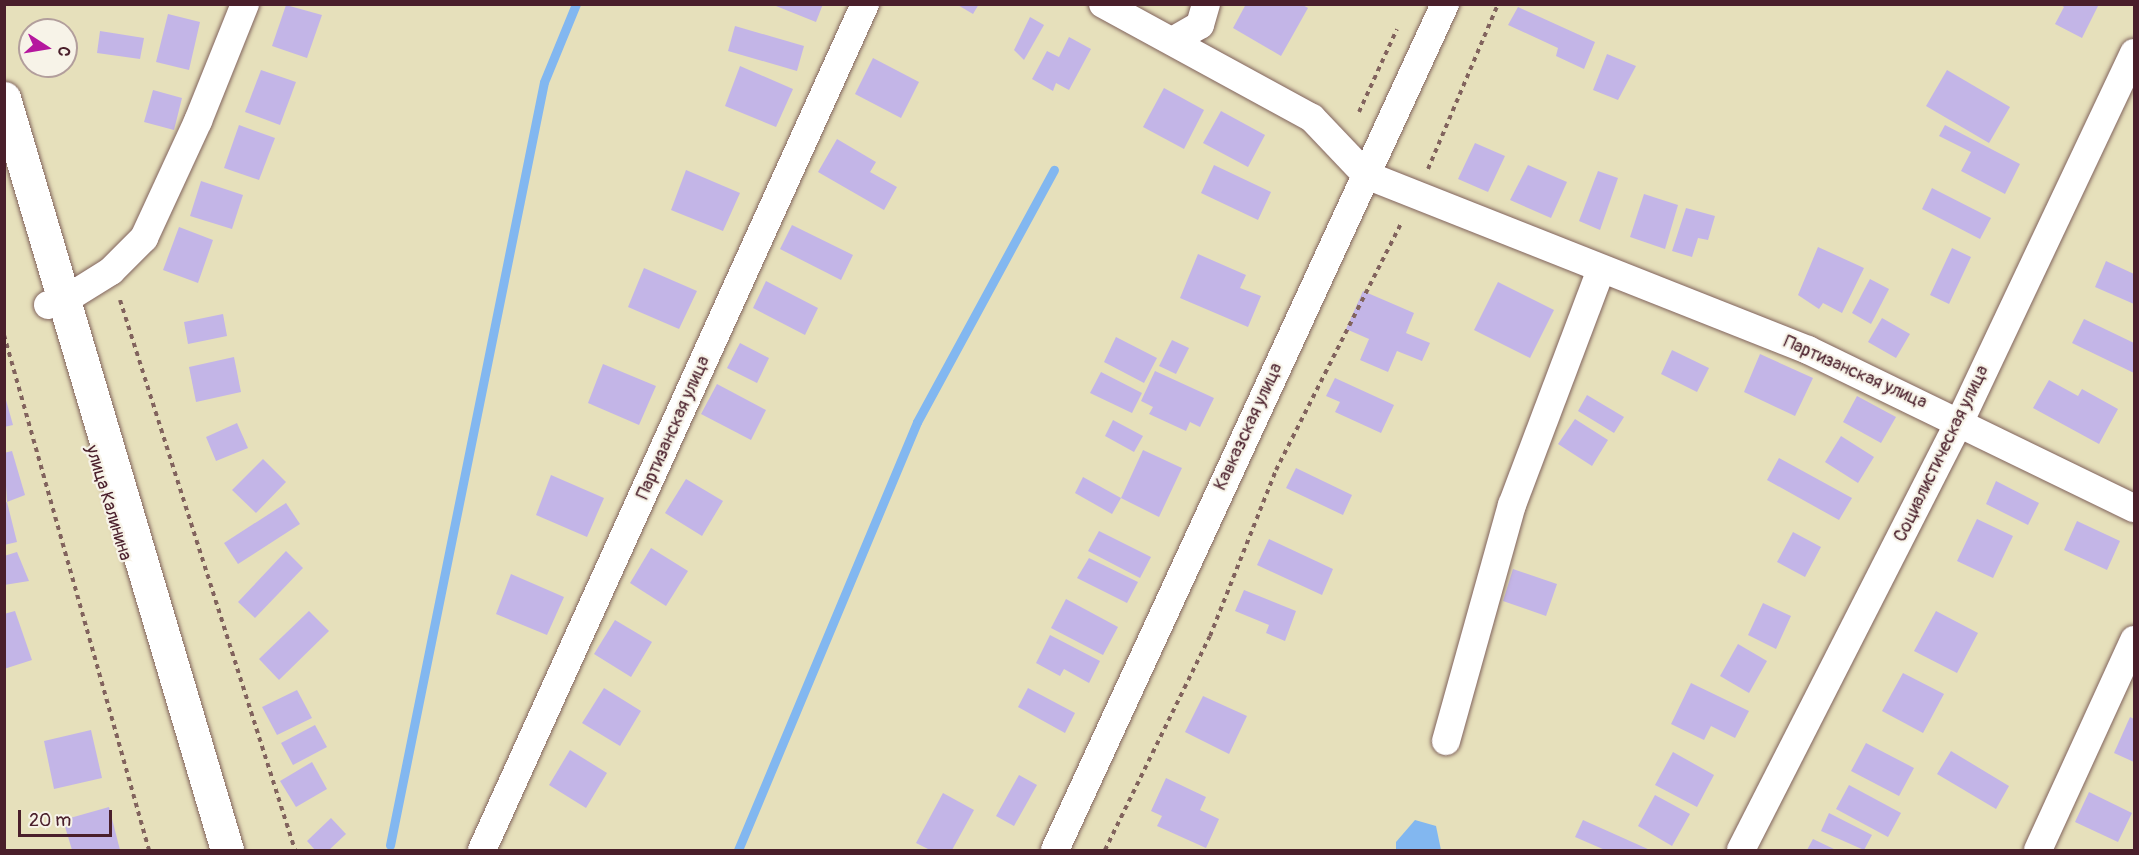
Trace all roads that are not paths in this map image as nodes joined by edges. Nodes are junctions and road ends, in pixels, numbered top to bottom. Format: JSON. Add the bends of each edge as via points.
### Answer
{"nodes":[{"id":1,"x":245,"y":4,"type":"edge"},
{"id":2,"x":865,"y":4,"type":"edge"},
{"id":3,"x":1104,"y":4,"type":"edge"},
{"id":4,"x":1206,"y":4,"type":"edge"},
{"id":5,"x":1444,"y":4,"type":"edge"},
{"id":6,"x":1174,"y":40,"type":"junction"},
{"id":7,"x":2134,"y":53,"type":"edge"},
{"id":8,"x":4,"y":98,"type":"edge"},
{"id":9,"x":4,"y":155,"type":"edge"},
{"id":10,"x":1366,"y":175,"type":"junction"},
{"id":11,"x":1601,"y":269,"type":"junction"},
{"id":12,"x":56,"y":303,"type":"junction"},
{"id":13,"x":1960,"y":421,"type":"junction"},
{"id":14,"x":2134,"y":508,"type":"edge"},
{"id":15,"x":2134,"y":639,"type":"edge"},
{"id":16,"x":1446,"y":741,"type":"dead end"},
{"id":17,"x":212,"y":850,"type":"edge"},
{"id":18,"x":227,"y":850,"type":"edge"},
{"id":19,"x":482,"y":850,"type":"edge"},
{"id":20,"x":1054,"y":850,"type":"edge"},
{"id":21,"x":1741,"y":850,"type":"edge"},
{"id":22,"x":2038,"y":850,"type":"edge"}],
"edges":[{"from":1,"to":12,"type":"street","via":[[198,121],[144,238],[111,271]]},
{"from":2,"to":19,"type":"street","name":"Партизанская улица"},
{"from":3,"to":6,"type":"street","name":"Партизанская улица"},
{"from":4,"to":6,"type":"street","via":[[1200,26]]},
{"from":5,"to":10,"type":"street","name":"Кавказская улица"},
{"from":6,"to":10,"type":"street","name":"Партизанская улица","via":[[1312,118]]},
{"from":7,"to":13,"type":"street","name":"Социалистическая улица"},
{"from":8,"to":12,"type":"main road"},
{"from":9,"to":12,"type":"main road","name":"улица Калинина"},
{"from":10,"to":11,"type":"street","name":"Партизанская улица"},
{"from":10,"to":20,"type":"street","name":"Кавказская улица"},
{"from":11,"to":13,"type":"street","name":"Партизанская улица","via":[[1808,350]]},
{"from":11,"to":16,"type":"street","via":[[1512,505]]},
{"from":12,"to":17,"type":"main road","name":"улица Калинина"},
{"from":12,"to":18,"type":"main road"},
{"from":13,"to":14,"type":"street","name":"Партизанская улица"},
{"from":13,"to":21,"type":"street","name":"Социалистическая улица"},
{"from":15,"to":22,"type":"street"}]}
